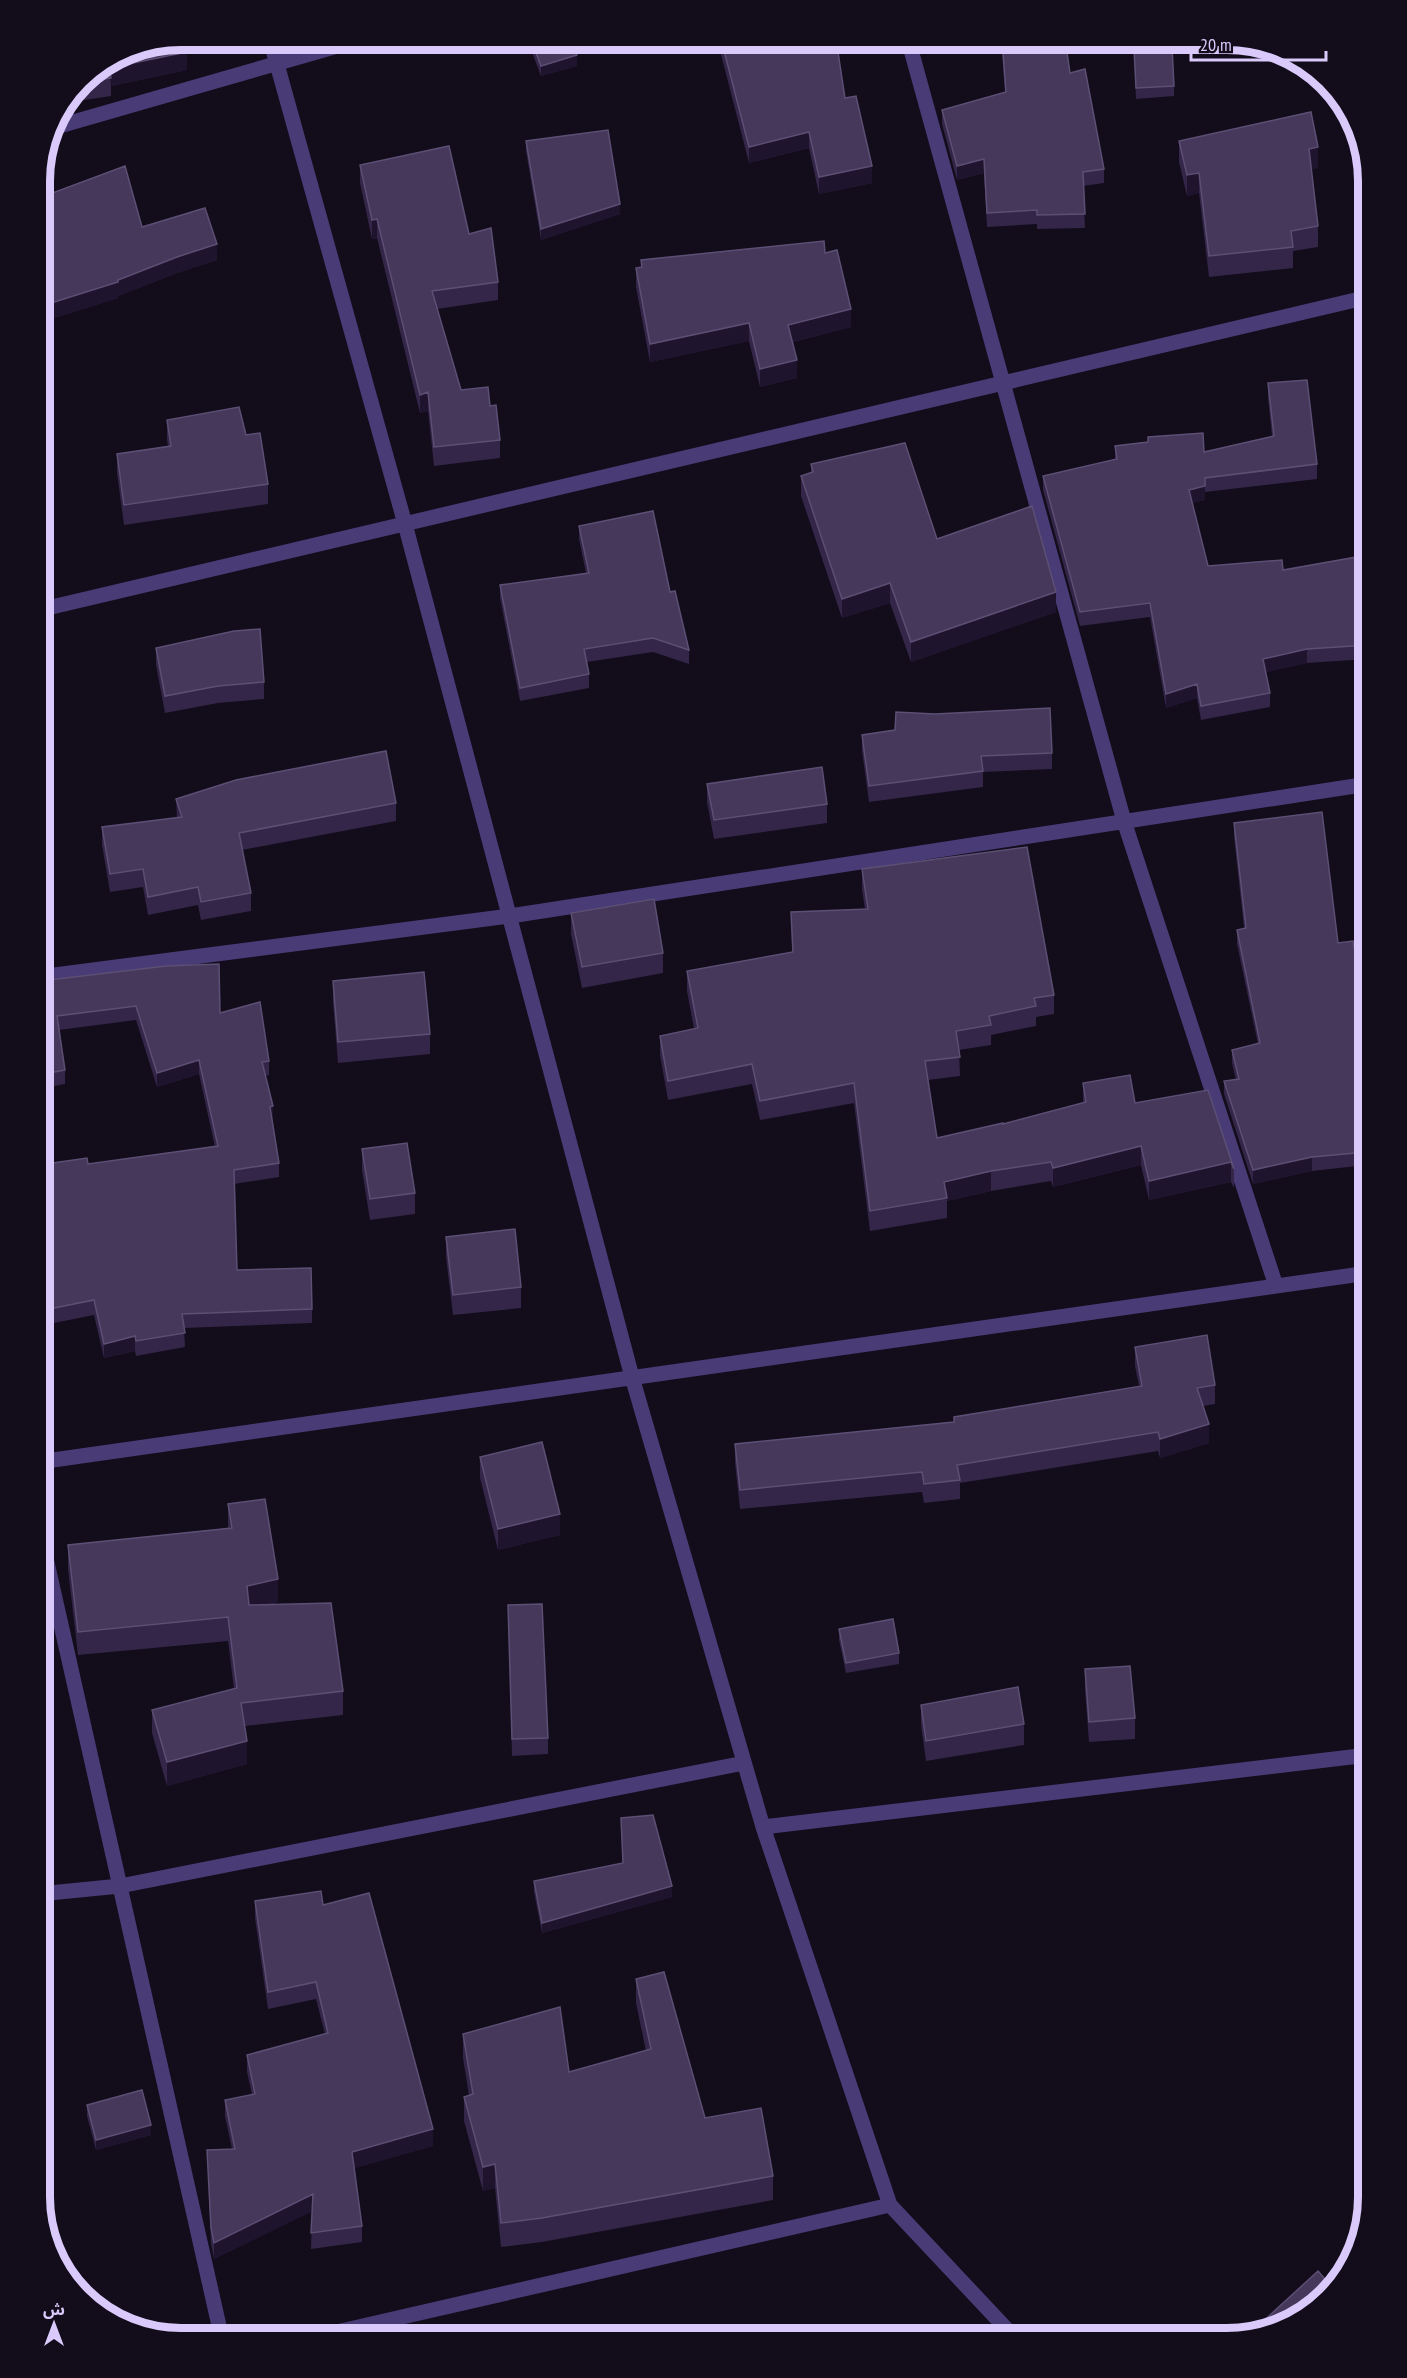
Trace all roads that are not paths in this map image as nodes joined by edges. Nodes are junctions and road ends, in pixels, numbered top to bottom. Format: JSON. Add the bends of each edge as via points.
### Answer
{"nodes":[{"id":1,"x":273,"y":50,"type":"edge"},
{"id":2,"x":323,"y":50,"type":"edge"},
{"id":3,"x":911,"y":50,"type":"edge"},
{"id":4,"x":276,"y":63,"type":"junction"},
{"id":5,"x":61,"y":125,"type":"edge"},
{"id":6,"x":1358,"y":299,"type":"edge"},
{"id":7,"x":1004,"y":383,"type":"junction"},
{"id":8,"x":405,"y":524,"type":"junction"},
{"id":9,"x":50,"y":607,"type":"edge"},
{"id":10,"x":1358,"y":786,"type":"edge"},
{"id":11,"x":1124,"y":821,"type":"junction"},
{"id":12,"x":510,"y":916,"type":"junction"},
{"id":13,"x":50,"y":976,"type":"edge"},
{"id":14,"x":1358,"y":1274,"type":"edge"},
{"id":15,"x":1276,"y":1286,"type":"junction"},
{"id":16,"x":632,"y":1377,"type":"junction"},
{"id":17,"x":50,"y":1460,"type":"edge"},
{"id":18,"x":50,"y":1576,"type":"edge"},
{"id":19,"x":1358,"y":1756,"type":"edge"},
{"id":20,"x":744,"y":1763,"type":"junction"},
{"id":21,"x":763,"y":1827,"type":"junction"},
{"id":22,"x":120,"y":1886,"type":"junction"},
{"id":23,"x":50,"y":1893,"type":"edge"},
{"id":24,"x":890,"y":2205,"type":"junction"},
{"id":25,"x":220,"y":2328,"type":"edge"},
{"id":26,"x":354,"y":2328,"type":"edge"},
{"id":27,"x":1006,"y":2328,"type":"edge"}],
"edges":[{"from":1,"to":4,"type":"street"},
{"from":2,"to":4,"type":"street"},
{"from":3,"to":7,"type":"street"},
{"from":4,"to":5,"type":"street"},
{"from":4,"to":8,"type":"street"},
{"from":6,"to":7,"type":"street"},
{"from":7,"to":8,"type":"street"},
{"from":7,"to":11,"type":"street"},
{"from":8,"to":9,"type":"street"},
{"from":8,"to":12,"type":"street"},
{"from":10,"to":11,"type":"street"},
{"from":11,"to":12,"type":"street"},
{"from":11,"to":15,"type":"street"},
{"from":12,"to":13,"type":"street"},
{"from":12,"to":16,"type":"street"},
{"from":14,"to":15,"type":"street"},
{"from":15,"to":16,"type":"street"},
{"from":16,"to":17,"type":"street"},
{"from":16,"to":20,"type":"street"},
{"from":18,"to":22,"type":"street"},
{"from":19,"to":21,"type":"street"},
{"from":20,"to":21,"type":"street"},
{"from":20,"to":22,"type":"street"},
{"from":21,"to":24,"type":"street"},
{"from":22,"to":23,"type":"street"},
{"from":22,"to":25,"type":"street"},
{"from":24,"to":26,"type":"street"},
{"from":24,"to":27,"type":"street"}]}
